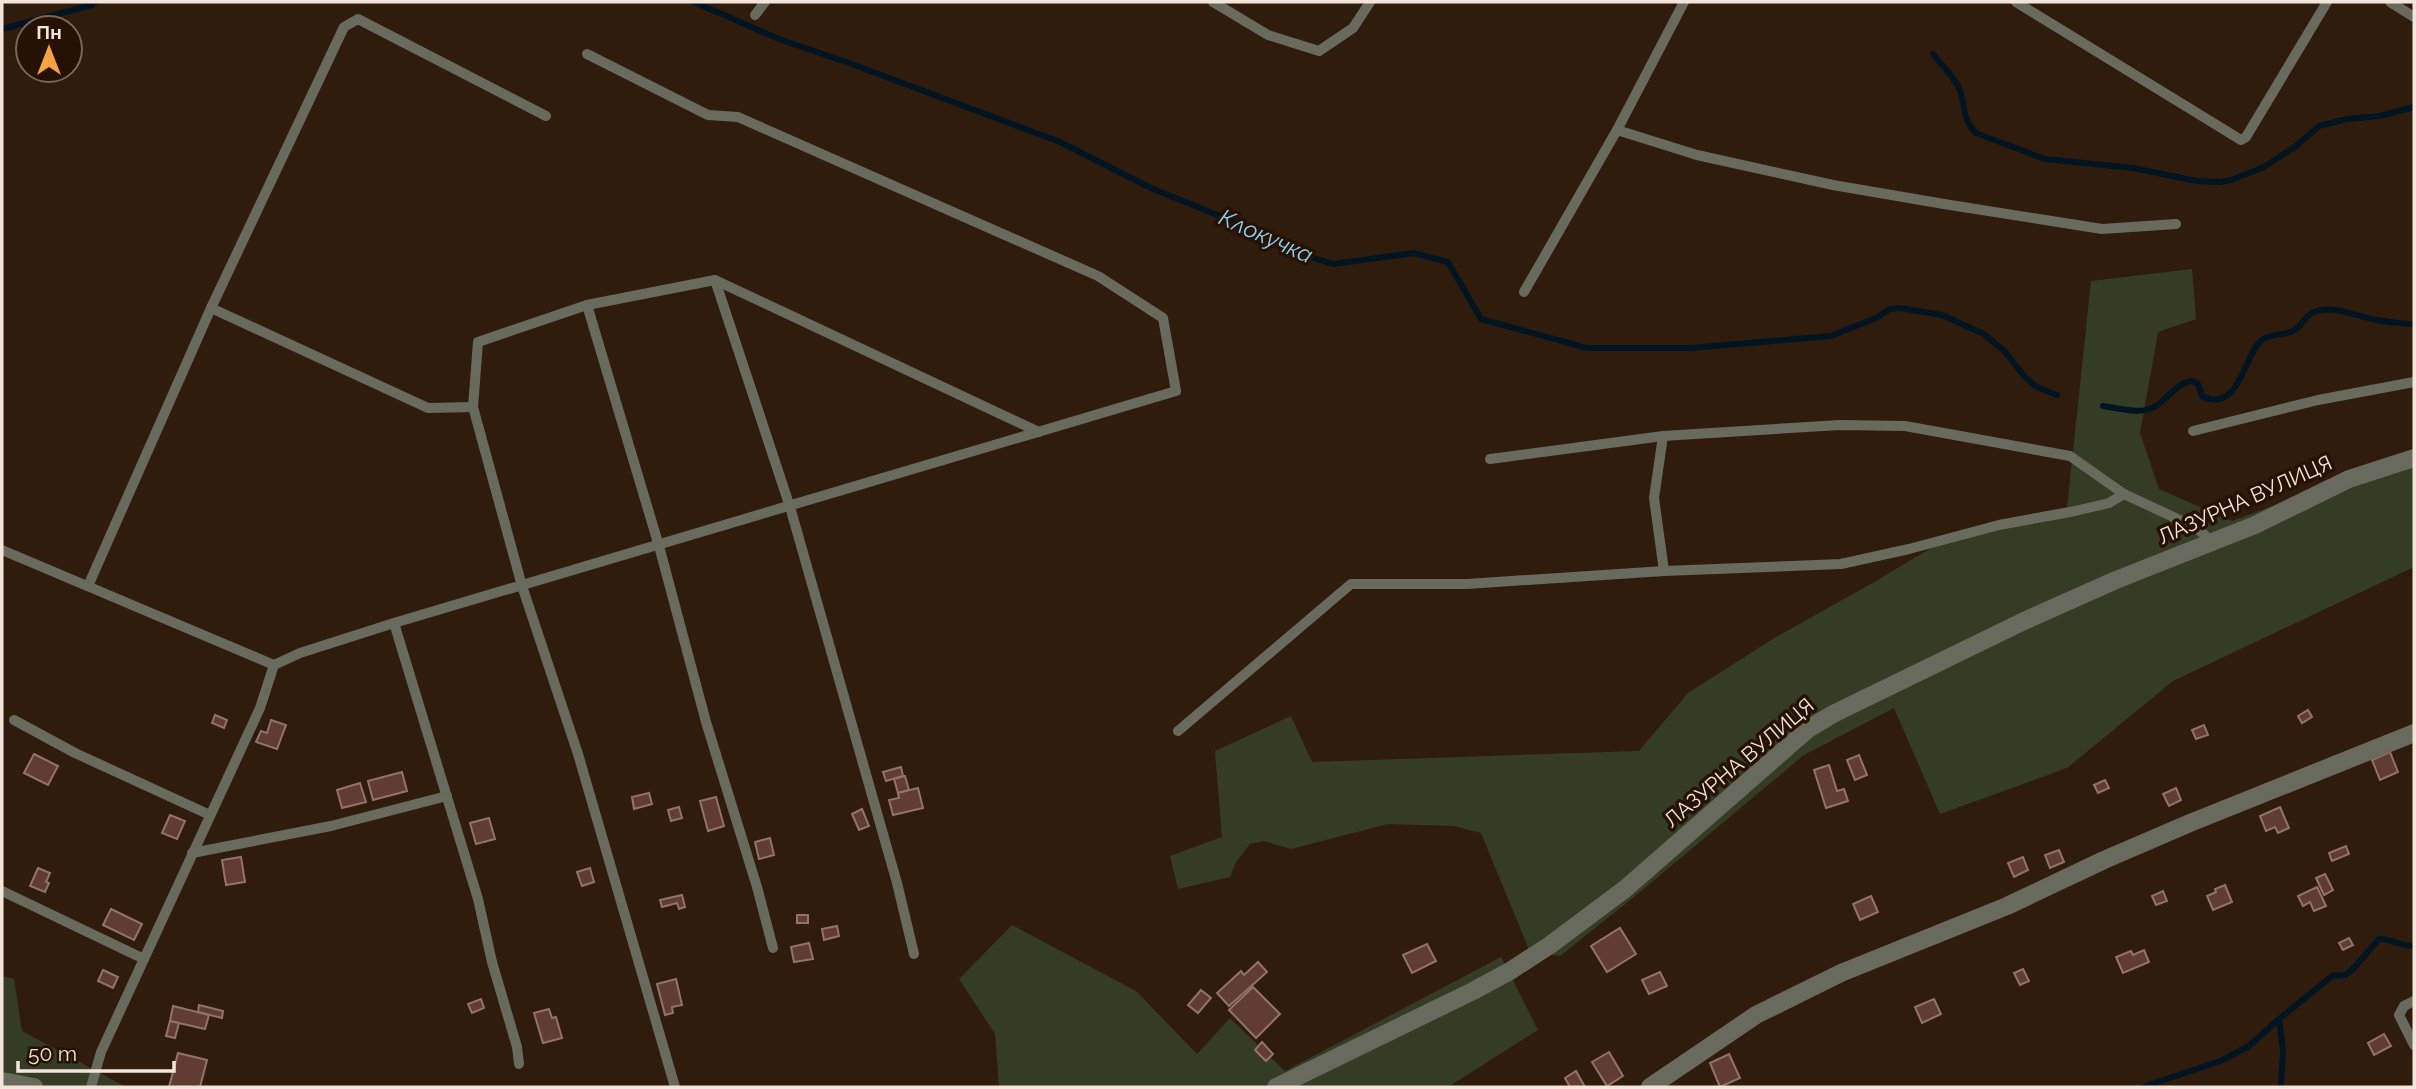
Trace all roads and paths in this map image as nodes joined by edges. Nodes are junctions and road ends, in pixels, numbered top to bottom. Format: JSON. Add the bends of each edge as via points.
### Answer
{"nodes":[{"id":1,"x":765,"y":2,"type":"edge"},
{"id":2,"x":1213,"y":2,"type":"edge"},
{"id":3,"x":1370,"y":2,"type":"edge"},
{"id":4,"x":1684,"y":2,"type":"edge"},
{"id":5,"x":2016,"y":2,"type":"edge"},
{"id":6,"x":2327,"y":2,"type":"edge"},
{"id":7,"x":2390,"y":2,"type":"edge"},
{"id":8,"x":755,"y":15,"type":"dead end"},
{"id":9,"x":2414,"y":17,"type":"edge"},
{"id":10,"x":587,"y":54,"type":"dead end"},
{"id":11,"x":546,"y":116,"type":"dead end"},
{"id":12,"x":1617,"y":130,"type":"junction"},
{"id":13,"x":2176,"y":225,"type":"dead end"},
{"id":14,"x":715,"y":280,"type":"junction"},
{"id":15,"x":1524,"y":292,"type":"dead end"},
{"id":16,"x":587,"y":305,"type":"junction"},
{"id":17,"x":211,"y":308,"type":"junction"},
{"id":18,"x":2414,"y":382,"type":"edge"},
{"id":19,"x":473,"y":407,"type":"junction"},
{"id":20,"x":2193,"y":431,"type":"dead end"},
{"id":21,"x":1039,"y":432,"type":"junction"},
{"id":22,"x":1663,"y":436,"type":"junction"},
{"id":23,"x":1490,"y":458,"type":"dead end"},
{"id":24,"x":2414,"y":458,"type":"edge"},
{"id":25,"x":2124,"y":494,"type":"junction"},
{"id":26,"x":790,"y":507,"type":"junction"},
{"id":27,"x":2212,"y":542,"type":"junction"},
{"id":28,"x":659,"y":546,"type":"junction"},
{"id":29,"x":2,"y":550,"type":"edge"},
{"id":30,"x":1664,"y":571,"type":"junction"},
{"id":31,"x":88,"y":586,"type":"junction"},
{"id":32,"x":522,"y":586,"type":"junction"},
{"id":33,"x":394,"y":623,"type":"junction"},
{"id":34,"x":274,"y":665,"type":"junction"},
{"id":35,"x":15,"y":720,"type":"dead end"},
{"id":36,"x":1178,"y":731,"type":"dead end"},
{"id":37,"x":2414,"y":733,"type":"edge"},
{"id":38,"x":447,"y":796,"type":"junction"},
{"id":39,"x":211,"y":815,"type":"junction"},
{"id":40,"x":192,"y":853,"type":"junction"},
{"id":41,"x":2,"y":891,"type":"edge"},
{"id":42,"x":773,"y":948,"type":"dead end"},
{"id":43,"x":915,"y":954,"type":"dead end"},
{"id":44,"x":144,"y":959,"type":"junction"},
{"id":45,"x":2414,"y":1001,"type":"edge"},
{"id":46,"x":2414,"y":1045,"type":"edge"},
{"id":47,"x":520,"y":1064,"type":"dead end"},
{"id":48,"x":2,"y":1081,"type":"edge"},
{"id":49,"x":34,"y":1087,"type":"edge"},
{"id":50,"x":91,"y":1087,"type":"edge"},
{"id":51,"x":675,"y":1087,"type":"edge"},
{"id":52,"x":1276,"y":1087,"type":"edge"},
{"id":53,"x":1650,"y":1087,"type":"edge"}],
"edges":[{"from":1,"to":8,"type":"lane"},
{"from":2,"to":3,"type":"lane","via":[[1268,35],[1319,51],[1353,28]]},
{"from":4,"to":12,"type":"lane"},
{"from":5,"to":6,"type":"lane","via":[[2241,140]]},
{"from":7,"to":9,"type":"lane"},
{"from":10,"to":21,"type":"lane","via":[[708,115],[738,117],[1098,276],[1163,318],[1176,391]]},
{"from":11,"to":17,"type":"lane","via":[[358,19],[344,27]]},
{"from":12,"to":13,"type":"lane","via":[[1697,155],[1944,204],[2102,229]]},
{"from":12,"to":15,"type":"lane"},
{"from":14,"to":16,"type":"lane"},
{"from":14,"to":21,"type":"lane"},
{"from":14,"to":26,"type":"lane"},
{"from":16,"to":19,"type":"lane","via":[[478,342]]},
{"from":16,"to":28,"type":"lane"},
{"from":17,"to":19,"type":"lane","via":[[428,408]]},
{"from":17,"to":31,"type":"lane"},
{"from":18,"to":20,"type":"lane"},
{"from":19,"to":32,"type":"lane"},
{"from":21,"to":26,"type":"lane"},
{"from":22,"to":23,"type":"lane"},
{"from":22,"to":25,"type":"lane","via":[[1840,425],[1905,426],[2070,456]]},
{"from":22,"to":30,"type":"lane","via":[[1654,498]]},
{"from":24,"to":27,"type":"street","name":"ЛАЗУРНА ВУЛИЦЯ","via":[[2330,487],[2281,514]]},
{"from":25,"to":27,"type":"lane","via":[[2197,528]]},
{"from":25,"to":30,"type":"lane","via":[[2109,503],[1841,564]]},
{"from":26,"to":28,"type":"lane"},
{"from":26,"to":43,"type":"lane"},
{"from":27,"to":52,"type":"street","name":"ЛАЗУРНА ВУЛИЦЯ","via":[[2024,621],[1822,720],[1625,889],[1550,945],[1473,991]]},
{"from":28,"to":32,"type":"lane"},
{"from":28,"to":42,"type":"lane"},
{"from":29,"to":31,"type":"lane"},
{"from":30,"to":36,"type":"lane","via":[[1467,584],[1351,584]]},
{"from":31,"to":34,"type":"lane"},
{"from":32,"to":33,"type":"lane"},
{"from":32,"to":51,"type":"lane","via":[[578,754]]},
{"from":33,"to":34,"type":"lane"},
{"from":33,"to":38,"type":"lane"},
{"from":34,"to":39,"type":"lane","via":[[260,708]]},
{"from":35,"to":39,"type":"lane"},
{"from":37,"to":53,"type":"street","via":[[2190,823],[2007,906],[1841,973],[1756,1015]]},
{"from":38,"to":40,"type":"lane","via":[[331,826]]},
{"from":38,"to":47,"type":"lane"},
{"from":39,"to":40,"type":"lane"},
{"from":40,"to":44,"type":"lane"},
{"from":41,"to":44,"type":"lane"},
{"from":44,"to":50,"type":"lane","via":[[101,1052]]},
{"from":45,"to":46,"type":"lane","via":[[2399,1015]]},
{"from":48,"to":49,"type":"street"}]}
